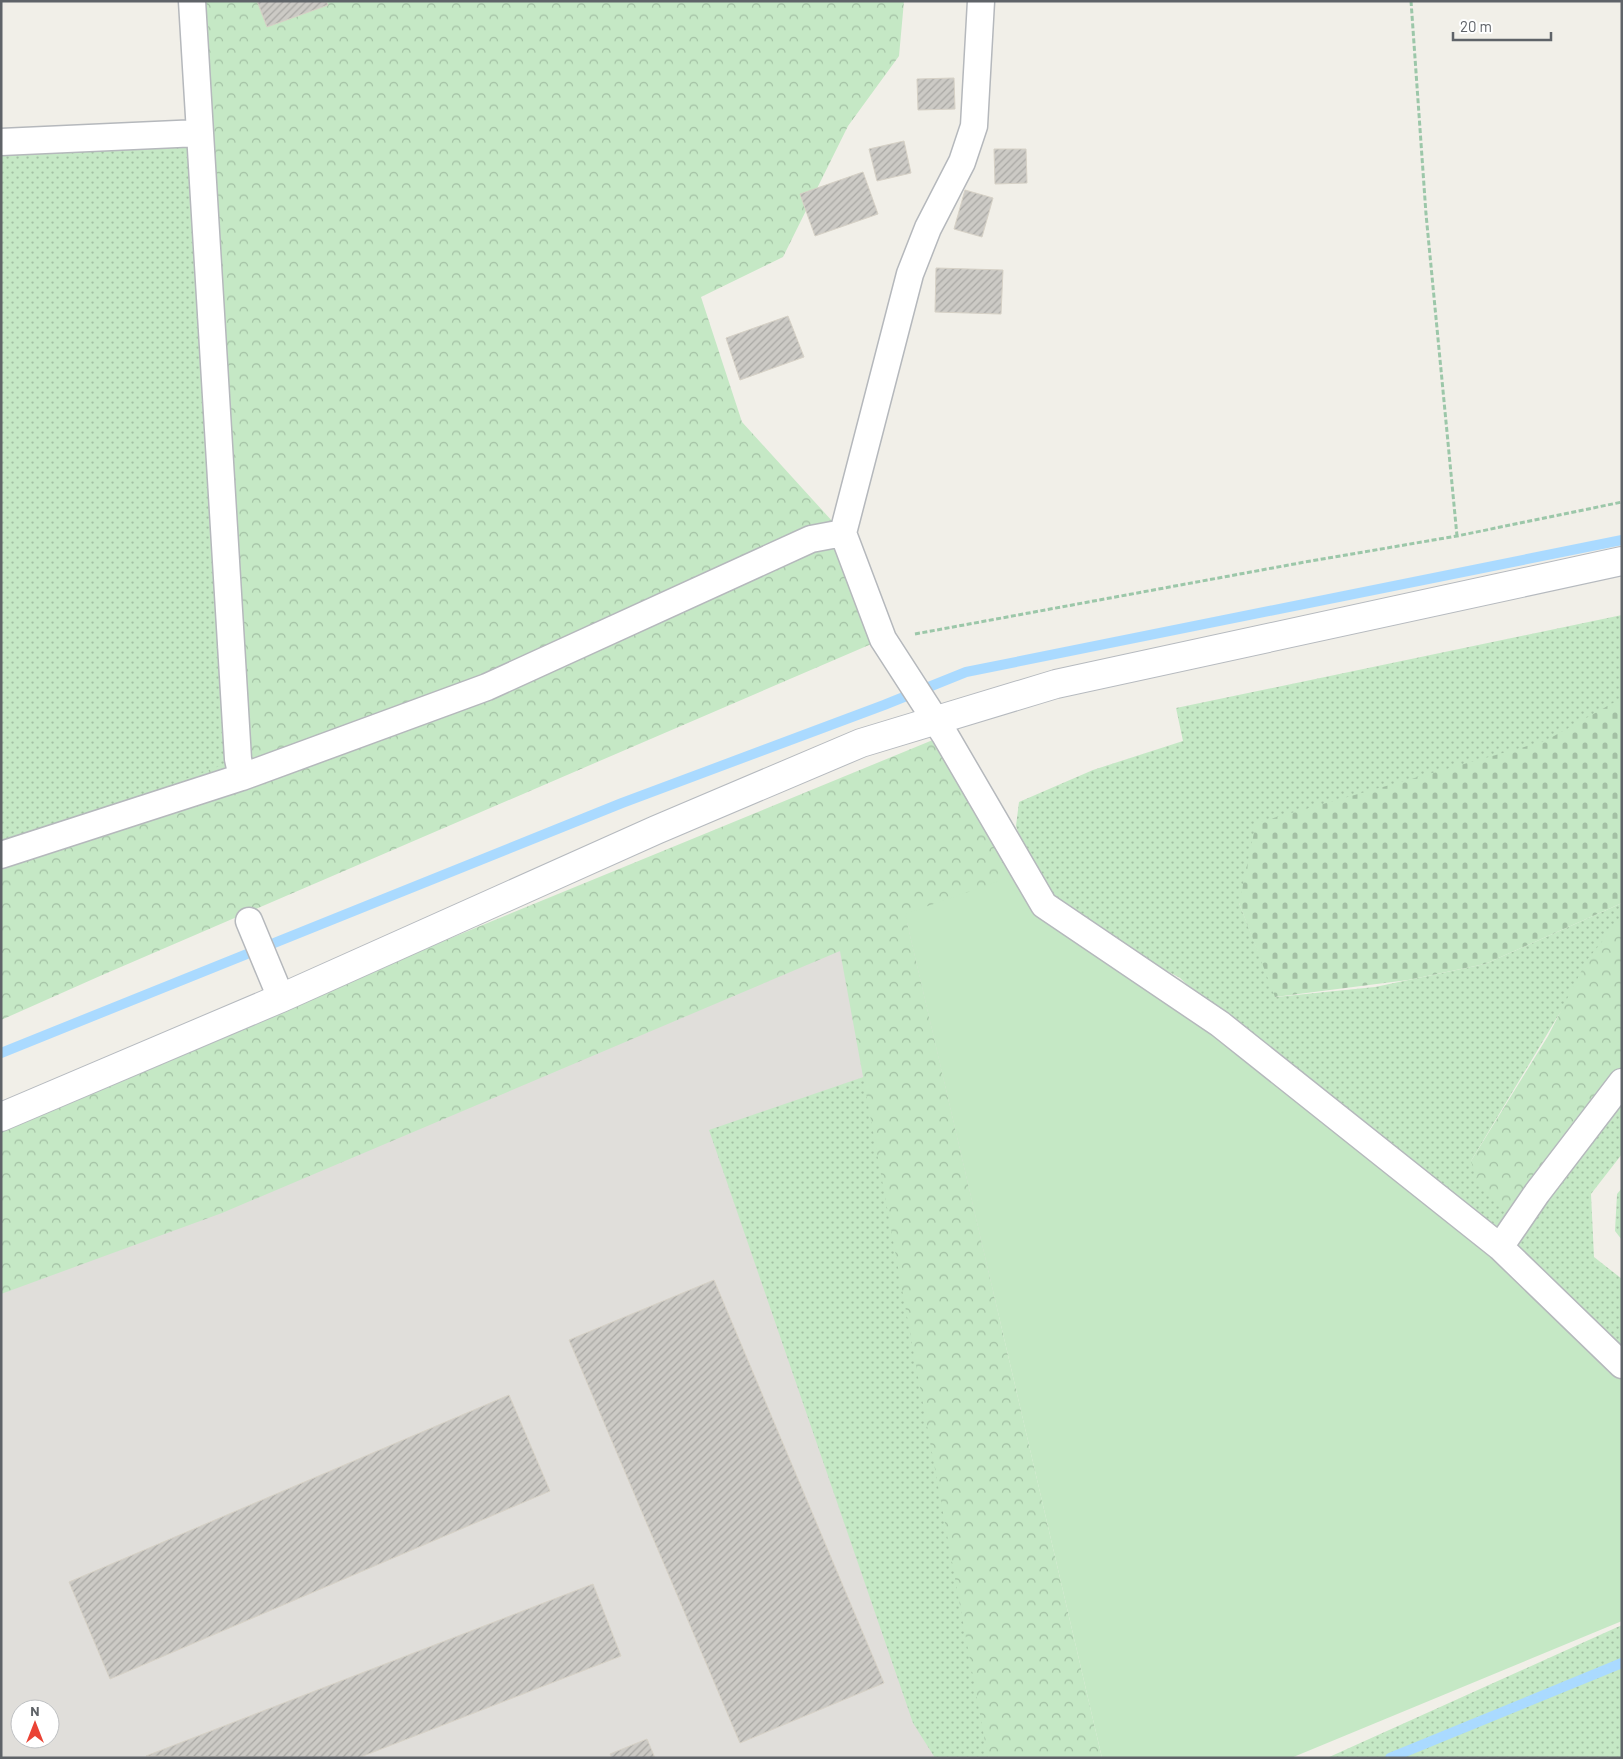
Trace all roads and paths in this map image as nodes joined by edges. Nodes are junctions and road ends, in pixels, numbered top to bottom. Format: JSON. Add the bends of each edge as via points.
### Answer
{"nodes":[{"id":1,"x":192,"y":1,"type":"edge"},
{"id":2,"x":981,"y":1,"type":"edge"},
{"id":3,"x":1411,"y":1,"type":"edge"},
{"id":4,"x":199,"y":133,"type":"junction"},
{"id":5,"x":1,"y":142,"type":"edge"},
{"id":6,"x":1622,"y":502,"type":"edge"},
{"id":7,"x":842,"y":534,"type":"junction"},
{"id":8,"x":1457,"y":536,"type":"junction"},
{"id":9,"x":1622,"y":561,"type":"edge"},
{"id":10,"x":883,"y":639,"type":"junction"},
{"id":11,"x":936,"y":720,"type":"junction"},
{"id":12,"x":242,"y":777,"type":"junction"},
{"id":13,"x":1,"y":854,"type":"edge"},
{"id":14,"x":249,"y":921,"type":"dead end"},
{"id":15,"x":281,"y":998,"type":"junction"},
{"id":16,"x":1622,"y":1082,"type":"edge"},
{"id":17,"x":1,"y":1117,"type":"edge"},
{"id":18,"x":1500,"y":1246,"type":"junction"},
{"id":19,"x":1622,"y":1365,"type":"edge"}],
"edges":[{"from":1,"to":4,"type":"street"},
{"from":2,"to":7,"type":"street","via":[[974,126],[962,162],[928,228],[910,274]]},
{"from":3,"to":8,"type":"path","via":[[1426,214]]},
{"from":4,"to":5,"type":"street"},
{"from":4,"to":12,"type":"street","via":[[238,759]]},
{"from":6,"to":8,"type":"path"},
{"from":7,"to":10,"type":"street"},
{"from":7,"to":12,"type":"street","via":[[811,539],[488,687]]},
{"from":8,"to":10,"type":"path"},
{"from":9,"to":11,"type":"street","via":[[1056,684]]},
{"from":10,"to":11,"type":"street"},
{"from":11,"to":15,"type":"street","via":[[852,746]]},
{"from":11,"to":18,"type":"street","via":[[1044,905],[1220,1024]]},
{"from":12,"to":13,"type":"street"},
{"from":14,"to":15,"type":"street"},
{"from":15,"to":17,"type":"street"},
{"from":16,"to":18,"type":"street","via":[[1536,1193]]},
{"from":18,"to":19,"type":"street"}]}
